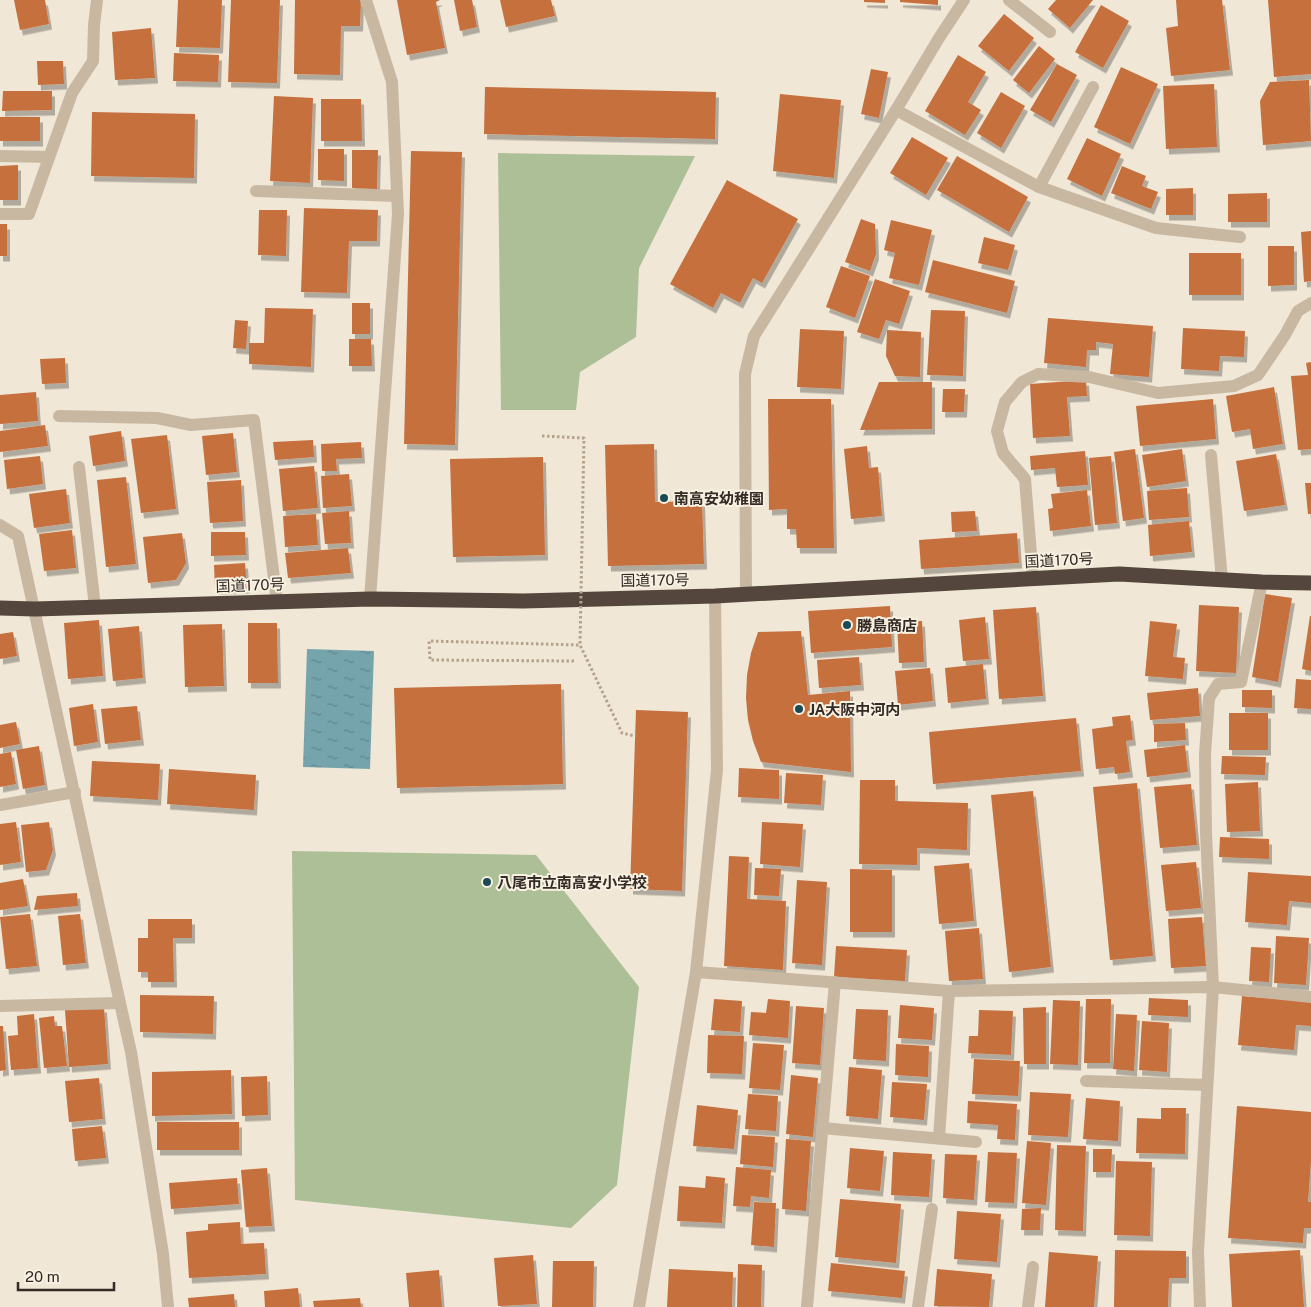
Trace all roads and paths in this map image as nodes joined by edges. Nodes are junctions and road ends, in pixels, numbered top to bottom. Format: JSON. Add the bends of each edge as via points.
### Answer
{"nodes":[{"id":1,"x":97,"y":0,"type":"edge"},
{"id":2,"x":366,"y":0,"type":"edge"},
{"id":3,"x":964,"y":0,"type":"edge"},
{"id":4,"x":1009,"y":0,"type":"edge"},
{"id":5,"x":1050,"y":32,"type":"dead end"},
{"id":6,"x":1093,"y":87,"type":"dead end"},
{"id":7,"x":896,"y":110,"type":"junction"},
{"id":8,"x":0,"y":156,"type":"edge"},
{"id":9,"x":49,"y":157,"type":"junction"},
{"id":10,"x":1039,"y":187,"type":"junction"},
{"id":11,"x":256,"y":191,"type":"dead end"},
{"id":12,"x":397,"y":196,"type":"junction"},
{"id":13,"x":0,"y":214,"type":"edge"},
{"id":14,"x":1240,"y":237,"type":"dead end"},
{"id":15,"x":1311,"y":303,"type":"edge"},
{"id":16,"x":59,"y":416,"type":"dead end"},
{"id":17,"x":542,"y":436,"type":"dead end"},
{"id":18,"x":1211,"y":455,"type":"dead end"},
{"id":19,"x":79,"y":468,"type":"dead end"},
{"id":20,"x":0,"y":525,"type":"edge"},
{"id":21,"x":1033,"y":579,"type":"junction"},
{"id":22,"x":1222,"y":580,"type":"junction"},
{"id":23,"x":1262,"y":582,"type":"junction"},
{"id":24,"x":1311,"y":583,"type":"edge"},
{"id":25,"x":746,"y":595,"type":"junction"},
{"id":26,"x":714,"y":596,"type":"junction"},
{"id":27,"x":370,"y":599,"type":"junction"},
{"id":28,"x":277,"y":602,"type":"junction"},
{"id":29,"x":95,"y":607,"type":"junction"},
{"id":30,"x":0,"y":608,"type":"edge"},
{"id":31,"x":35,"y":608,"type":"junction"},
{"id":32,"x":580,"y":645,"type":"junction"},
{"id":33,"x":574,"y":661,"type":"dead end"},
{"id":34,"x":635,"y":736,"type":"dead end"},
{"id":35,"x":74,"y":792,"type":"junction"},
{"id":36,"x":0,"y":805,"type":"edge"},
{"id":37,"x":696,"y":972,"type":"junction"},
{"id":38,"x":835,"y":982,"type":"junction"},
{"id":39,"x":1213,"y":987,"type":"junction"},
{"id":40,"x":949,"y":992,"type":"junction"},
{"id":41,"x":1311,"y":998,"type":"edge"},
{"id":42,"x":120,"y":1003,"type":"junction"},
{"id":43,"x":0,"y":1006,"type":"edge"},
{"id":44,"x":1086,"y":1081,"type":"dead end"},
{"id":45,"x":1207,"y":1085,"type":"junction"},
{"id":46,"x":822,"y":1128,"type":"junction"},
{"id":47,"x":939,"y":1138,"type":"junction"},
{"id":48,"x":976,"y":1142,"type":"dead end"},
{"id":49,"x":932,"y":1209,"type":"dead end"},
{"id":50,"x":1033,"y":1267,"type":"dead end"},
{"id":51,"x":168,"y":1307,"type":"edge"},
{"id":52,"x":639,"y":1307,"type":"edge"},
{"id":53,"x":807,"y":1307,"type":"edge"},
{"id":54,"x":918,"y":1307,"type":"edge"},
{"id":55,"x":1028,"y":1307,"type":"edge"},
{"id":56,"x":1200,"y":1307,"type":"edge"}],
"edges":[{"from":1,"to":9,"type":"street","via":[[93,61],[72,93]]},
{"from":2,"to":12,"type":"street","via":[[392,82]]},
{"from":3,"to":7,"type":"street"},
{"from":4,"to":5,"type":"street"},
{"from":6,"to":10,"type":"street"},
{"from":7,"to":10,"type":"street"},
{"from":7,"to":25,"type":"street","via":[[754,336],[745,374]]},
{"from":8,"to":9,"type":"street"},
{"from":9,"to":13,"type":"street","via":[[29,214]]},
{"from":10,"to":14,"type":"street","via":[[1156,228]]},
{"from":11,"to":12,"type":"street"},
{"from":12,"to":27,"type":"street"},
{"from":15,"to":21,"type":"street","via":[[1298,311],[1258,375],[1234,386],[1158,393],[1089,377],[1038,374],[1022,382],[1005,402],[997,431],[1003,453],[1025,479]]},
{"from":16,"to":28,"type":"street","via":[[157,418],[191,425],[254,420]]},
{"from":17,"to":32,"type":"path","bridge":true,"via":[[584,438]]},
{"from":18,"to":22,"type":"street"},
{"from":19,"to":29,"type":"street"},
{"from":20,"to":31,"type":"street","via":[[18,536]]},
{"from":21,"to":22,"type":"highway","name":"国道170号","via":[[1119,574]]},
{"from":21,"to":25,"type":"highway","name":"国道170号"},
{"from":22,"to":23,"type":"highway","name":"国道170号"},
{"from":23,"to":24,"type":"highway","name":"国道170号"},
{"from":23,"to":39,"type":"street","via":[[1241,682],[1218,684],[1208,698],[1206,833]]},
{"from":25,"to":26,"type":"highway","name":"国道170号"},
{"from":26,"to":27,"type":"highway","name":"国道170号","via":[[523,601]]},
{"from":26,"to":37,"type":"street","via":[[717,770]]},
{"from":27,"to":28,"type":"highway","name":"国道170号"},
{"from":28,"to":29,"type":"highway","name":"国道170号"},
{"from":29,"to":31,"type":"highway","name":"国道170号"},
{"from":30,"to":31,"type":"highway","name":"国道170号"},
{"from":31,"to":35,"type":"street"},
{"from":32,"to":33,"type":"path","via":[[429,641],[430,660]]},
{"from":32,"to":34,"type":"path","bridge":true,"via":[[622,733]]},
{"from":35,"to":36,"type":"street"},
{"from":35,"to":42,"type":"street"},
{"from":37,"to":38,"type":"street"},
{"from":37,"to":52,"type":"street"},
{"from":38,"to":40,"type":"street"},
{"from":38,"to":46,"type":"street"},
{"from":39,"to":40,"type":"street"},
{"from":39,"to":41,"type":"street"},
{"from":39,"to":45,"type":"street"},
{"from":40,"to":47,"type":"street"},
{"from":42,"to":43,"type":"street"},
{"from":42,"to":51,"type":"street","via":[[162,1244]]},
{"from":44,"to":45,"type":"street"},
{"from":45,"to":56,"type":"street","via":[[1198,1252]]},
{"from":46,"to":47,"type":"street"},
{"from":46,"to":53,"type":"street"},
{"from":47,"to":48,"type":"street"},
{"from":49,"to":54,"type":"street"},
{"from":50,"to":55,"type":"street"}]}
